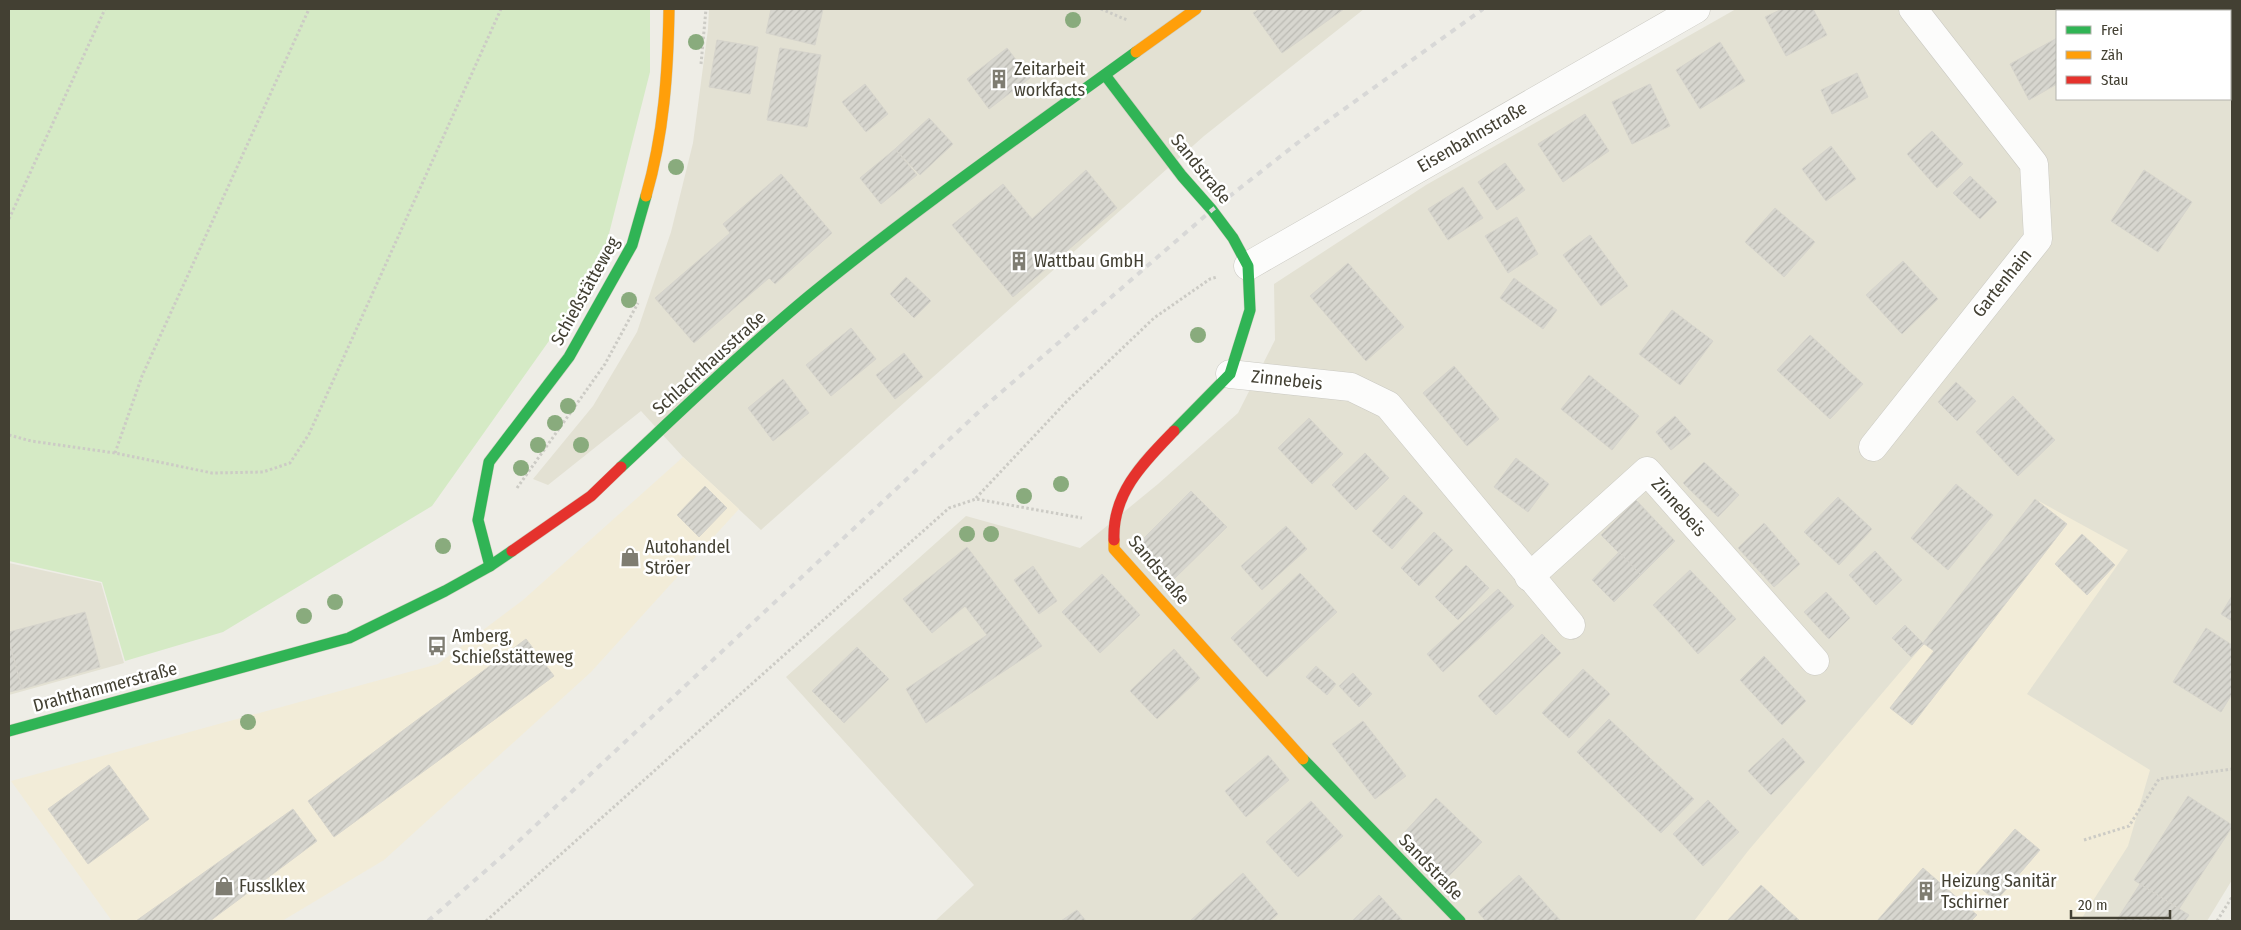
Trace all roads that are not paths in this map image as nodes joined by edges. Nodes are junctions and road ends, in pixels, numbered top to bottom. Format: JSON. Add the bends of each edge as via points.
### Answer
{"nodes":[{"id":1,"x":669,"y":9,"type":"edge"},
{"id":2,"x":1196,"y":9,"type":"edge"},
{"id":3,"x":1696,"y":9,"type":"edge"},
{"id":4,"x":1913,"y":9,"type":"edge"},
{"id":5,"x":1104,"y":75,"type":"junction"},
{"id":6,"x":1248,"y":266,"type":"junction"},
{"id":7,"x":1230,"y":374,"type":"junction"},
{"id":8,"x":1873,"y":447,"type":"dead end"},
{"id":9,"x":490,"y":566,"type":"junction"},
{"id":10,"x":1529,"y":577,"type":"junction"},
{"id":11,"x":1571,"y":625,"type":"dead end"},
{"id":12,"x":1815,"y":661,"type":"dead end"},
{"id":13,"x":211,"y":677,"type":"joint"},
{"id":14,"x":9,"y":731,"type":"edge"},
{"id":15,"x":1460,"y":921,"type":"edge"}],
"edges":[{"from":1,"to":9,"type":"street","name":"Schießstätteweg","via":[[668,74],[656,162],[632,245],[569,357],[489,462],[478,520]]},
{"from":2,"to":5,"type":"street","name":"Schlachthausstraße"},
{"from":3,"to":6,"type":"street","name":"Eisenbahnstraße"},
{"from":4,"to":8,"type":"street","name":"Gartenhain","via":[[2034,164],[2038,239]]},
{"from":5,"to":6,"type":"street","name":"Sandstraße","via":[[1212,210]]},
{"from":5,"to":9,"type":"street","name":"Schlachthausstraße","via":[[927,203],[808,297],[591,496]]},
{"from":6,"to":7,"type":"street","name":"Sandstraße","via":[[1250,310]]},
{"from":7,"to":10,"type":"street","name":"Zinnebeis","via":[[1351,387],[1388,405]]},
{"from":7,"to":15,"type":"street","name":"Sandstraße","via":[[1145,461],[1124,489],[1113,524],[1114,549],[1331,790]]},
{"from":9,"to":13,"type":"street","name":"Schlachthausstraße","via":[[445,592],[349,638]]},
{"from":10,"to":11,"type":"street","name":"Zinnebeis"},
{"from":10,"to":12,"type":"street","name":"Zinnebeis","via":[[1647,472]]},
{"from":13,"to":14,"type":"street","name":"Drahthammerstraße"}]}
